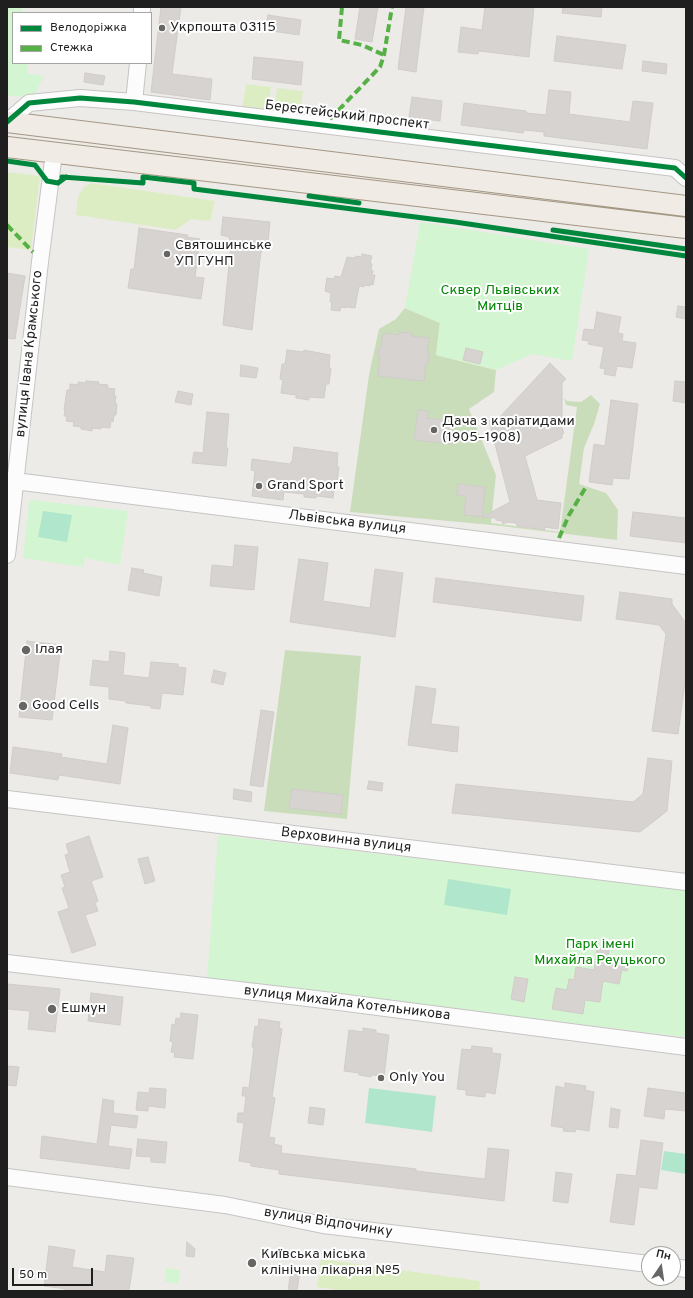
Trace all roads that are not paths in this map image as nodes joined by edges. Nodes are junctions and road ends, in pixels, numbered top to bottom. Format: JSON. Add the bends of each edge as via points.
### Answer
{"nodes":[{"id":1,"x":138,"y":64,"type":"edge"},
{"id":2,"x":134,"y":102,"type":"junction"},
{"id":3,"x":7,"y":122,"type":"edge"},
{"id":4,"x":7,"y":147,"type":"edge"},
{"id":5,"x":54,"y":153,"type":"junction"},
{"id":6,"x":686,"y":178,"type":"edge"},
{"id":7,"x":686,"y":206,"type":"edge"},
{"id":8,"x":686,"y":228,"type":"edge"},
{"id":9,"x":11,"y":481,"type":"edge"},
{"id":10,"x":7,"y":555,"type":"edge"},
{"id":11,"x":686,"y":566,"type":"edge"},
{"id":12,"x":7,"y":799,"type":"edge"},
{"id":13,"x":686,"y":882,"type":"edge"},
{"id":14,"x":7,"y":963,"type":"edge"},
{"id":15,"x":686,"y":1047,"type":"edge"},
{"id":16,"x":7,"y":1177,"type":"edge"},
{"id":17,"x":641,"y":1263,"type":"edge"}],
"edges":[{"from":1,"to":2,"type":"street"},
{"from":2,"to":3,"type":"street","name":"Берестейський проспект","via":[[80,98],[29,103]]},
{"from":2,"to":6,"type":"street","name":"Берестейський проспект","via":[[675,168]]},
{"from":3,"to":7,"type":"main road","name":"Берестейський проспект"},
{"from":4,"to":5,"type":"main road"},
{"from":5,"to":8,"type":"main road"},
{"from":5,"to":9,"type":"street","name":"вулиця Івана Крамського"},
{"from":9,"to":10,"type":"street","name":"вулиця Івана Крамського"},
{"from":9,"to":11,"type":"street","name":"Львівська вулиця"},
{"from":12,"to":13,"type":"street","name":"Верховинна вулиця"},
{"from":14,"to":15,"type":"street","name":"вулиця Михайла Котельникова","via":[[316,999]]},
{"from":16,"to":17,"type":"street","name":"вулиця Відпочинку","via":[[225,1205],[323,1225]]}]}
